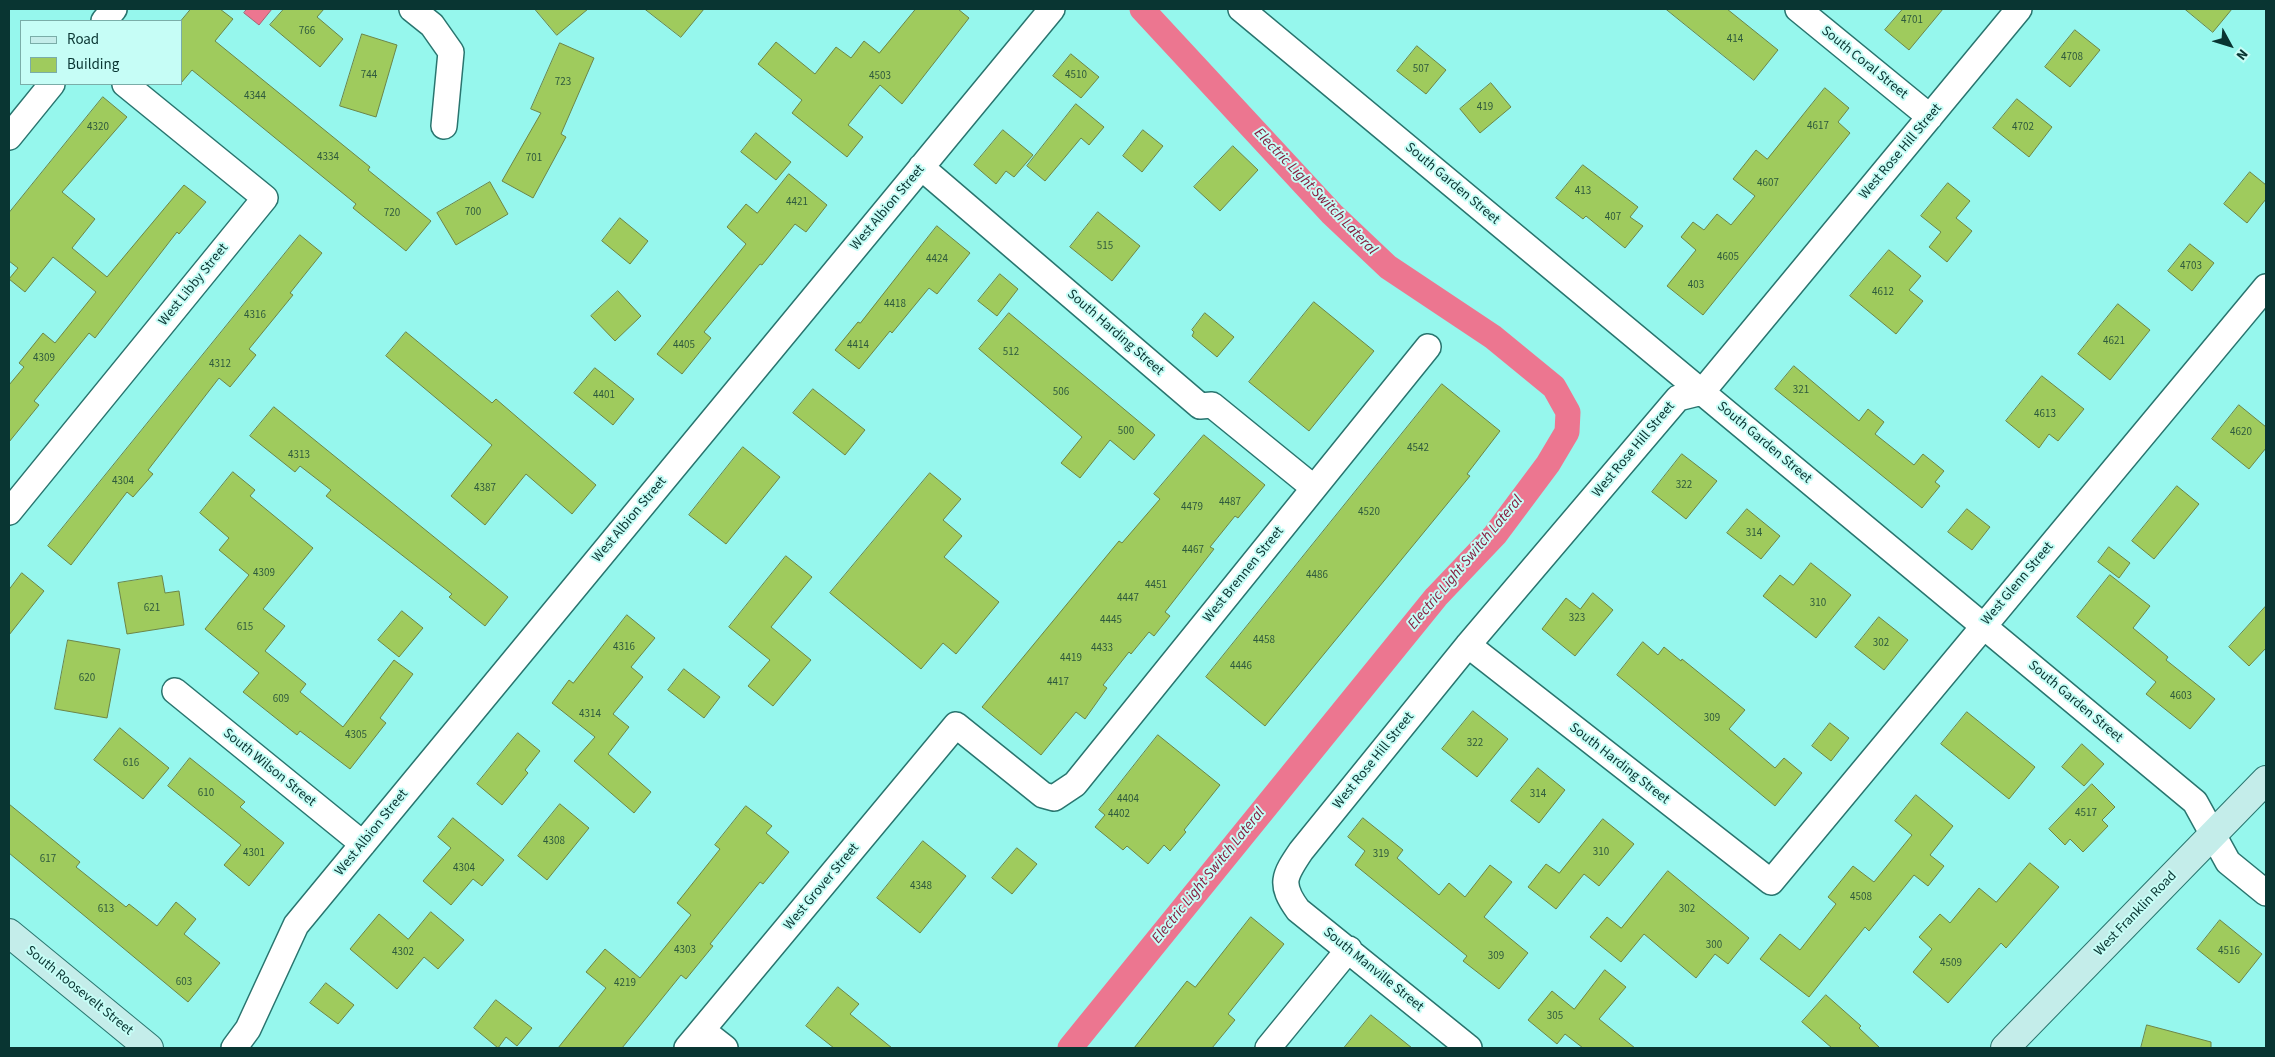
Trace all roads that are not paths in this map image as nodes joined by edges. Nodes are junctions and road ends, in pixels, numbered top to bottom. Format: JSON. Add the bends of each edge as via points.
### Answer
{"nodes":[{"id":1,"x":114,"y":9,"type":"edge"},
{"id":2,"x":412,"y":9,"type":"edge"},
{"id":3,"x":1052,"y":9,"type":"edge"},
{"id":4,"x":1241,"y":9,"type":"edge"},
{"id":5,"x":1798,"y":9,"type":"edge"},
{"id":6,"x":2019,"y":9,"type":"edge"},
{"id":7,"x":105,"y":20,"type":"edge"},
{"id":8,"x":51,"y":85,"type":"edge"},
{"id":9,"x":126,"y":85,"type":"edge"},
{"id":10,"x":1930,"y":117,"type":"junction"},
{"id":11,"x":444,"y":126,"type":"dead end"},
{"id":12,"x":9,"y":137,"type":"edge"},
{"id":13,"x":922,"y":167,"type":"junction"},
{"id":14,"x":2266,"y":287,"type":"edge"},
{"id":15,"x":1428,"y":347,"type":"dead end"},
{"id":16,"x":1702,"y":392,"type":"junction"},
{"id":17,"x":1314,"y":488,"type":"junction"},
{"id":18,"x":9,"y":512,"type":"edge"},
{"id":19,"x":1984,"y":625,"type":"junction"},
{"id":20,"x":1468,"y":645,"type":"junction"},
{"id":21,"x":175,"y":691,"type":"dead end"},
{"id":22,"x":956,"y":725,"type":"joint"},
{"id":23,"x":2266,"y":780,"type":"edge"},
{"id":24,"x":2213,"y":834,"type":"junction"},
{"id":25,"x":363,"y":844,"type":"junction"},
{"id":26,"x":1771,"y":882,"type":"joint"},
{"id":27,"x":1285,"y":886,"type":"joint"},
{"id":28,"x":2266,"y":894,"type":"edge"},
{"id":29,"x":9,"y":933,"type":"edge"},
{"id":30,"x":1348,"y":949,"type":"junction"},
{"id":31,"x":695,"y":1039,"type":"edge"},
{"id":32,"x":149,"y":1048,"type":"edge"},
{"id":33,"x":234,"y":1048,"type":"edge"},
{"id":34,"x":725,"y":1048,"type":"edge"},
{"id":35,"x":1268,"y":1048,"type":"edge"},
{"id":36,"x":1469,"y":1048,"type":"edge"},
{"id":37,"x":2005,"y":1048,"type":"edge"}],
"edges":[{"from":1,"to":7,"type":"street"},
{"from":2,"to":11,"type":"street","via":[[432,25],[451,52]]},
{"from":3,"to":13,"type":"street","name":"West Albion Street"},
{"from":4,"to":16,"type":"street","name":"South Garden Street"},
{"from":5,"to":10,"type":"street","name":"South Coral Street"},
{"from":6,"to":10,"type":"street","name":"West Rose Hill Street"},
{"from":8,"to":12,"type":"street"},
{"from":9,"to":18,"type":"street","name":"West Libby Street","via":[[265,198]]},
{"from":10,"to":16,"type":"street","name":"West Rose Hill Street"},
{"from":13,"to":17,"type":"street","name":"South Harding Street","via":[[1200,406],[1212,405]]},
{"from":13,"to":25,"type":"street","name":"West Albion Street"},
{"from":14,"to":19,"type":"street","name":"West Glenn Street"},
{"from":15,"to":17,"type":"street","name":"West Brennen Street"},
{"from":16,"to":19,"type":"street","name":"South Garden Street"},
{"from":16,"to":20,"type":"street","name":"West Rose Hill Street","via":[[1678,398]]},
{"from":17,"to":22,"type":"street","name":"West Brennen Street","via":[[1075,784],[1054,798],[1034,789]]},
{"from":19,"to":24,"type":"street","name":"South Garden Street","via":[[2196,802]]},
{"from":19,"to":26,"type":"street","name":"West Glenn Street"},
{"from":20,"to":26,"type":"street","name":"South Harding Street"},
{"from":20,"to":27,"type":"street","name":"West Rose Hill Street","via":[[1301,851],[1288,871]]},
{"from":21,"to":25,"type":"street","name":"South Wilson Street"},
{"from":22,"to":31,"type":"street","name":"West Grover Street"},
{"from":23,"to":24,"type":"street","name":"West Franklin Road"},
{"from":24,"to":28,"type":"street","name":"South Garden Street","via":[[2228,862]]},
{"from":24,"to":37,"type":"street","name":"West Franklin Road"},
{"from":25,"to":33,"type":"street","name":"West Albion Street","via":[[296,925],[248,1029]]},
{"from":27,"to":30,"type":"street","name":"South Manville Street","via":[[1288,897],[1298,910]]},
{"from":29,"to":32,"type":"street","name":"South Roosevelt Street"},
{"from":30,"to":35,"type":"street"},
{"from":30,"to":36,"type":"street","name":"South Manville Street"},
{"from":31,"to":34,"type":"street"}]}
